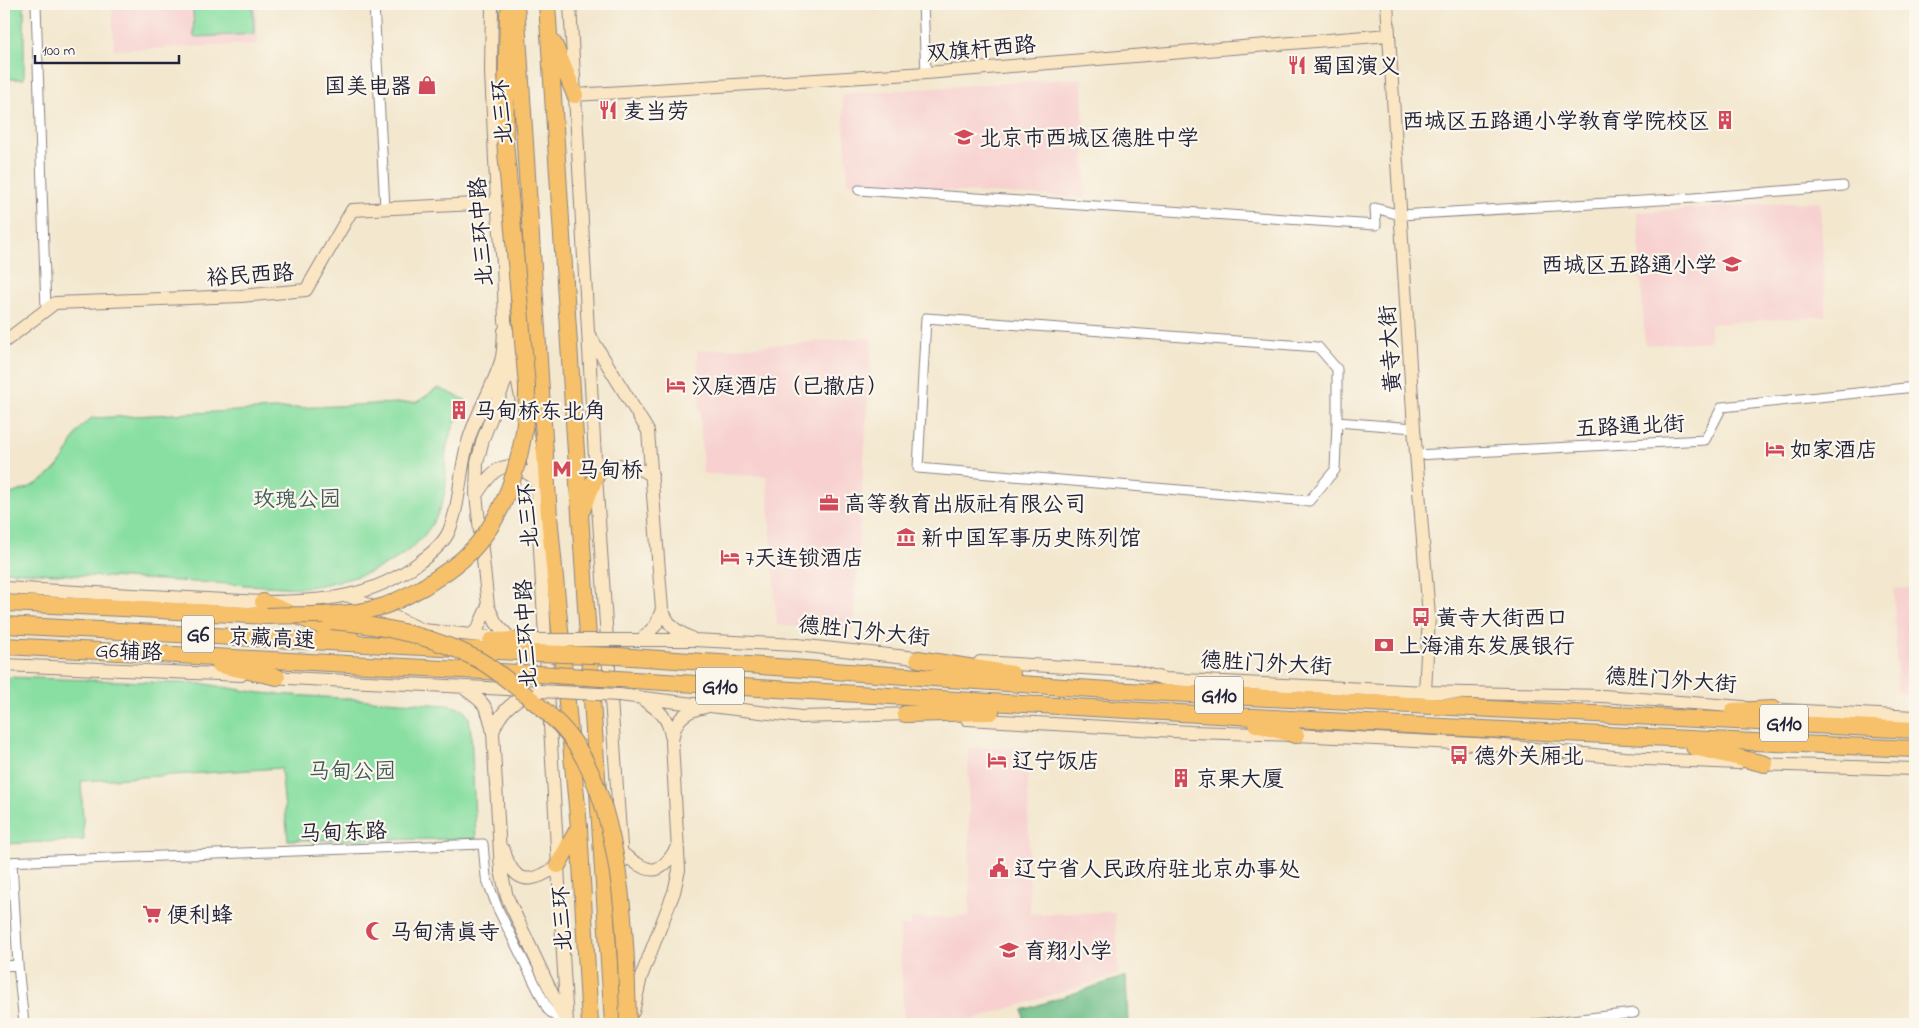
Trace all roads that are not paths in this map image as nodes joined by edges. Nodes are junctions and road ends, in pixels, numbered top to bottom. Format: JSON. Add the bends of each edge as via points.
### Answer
{"nodes":[{"id":1,"x":36,"y":4,"type":"edge"},
{"id":2,"x":374,"y":4,"type":"edge"},
{"id":3,"x":492,"y":4,"type":"edge"},
{"id":4,"x":508,"y":4,"type":"edge"},
{"id":5,"x":516,"y":4,"type":"edge"},
{"id":6,"x":547,"y":4,"type":"edge"},
{"id":7,"x":570,"y":4,"type":"edge"},
{"id":8,"x":923,"y":4,"type":"edge"},
{"id":9,"x":1387,"y":4,"type":"edge"},
{"id":10,"x":548,"y":30,"type":"junction"},
{"id":11,"x":1389,"y":35,"type":"junction"},
{"id":12,"x":926,"y":73,"type":"junction"},
{"id":13,"x":575,"y":95,"type":"junction"},
{"id":14,"x":1843,"y":186,"type":"dead end"},
{"id":15,"x":859,"y":190,"type":"dead end"},
{"id":16,"x":496,"y":202,"type":"junction"},
{"id":17,"x":385,"y":208,"type":"junction"},
{"id":18,"x":1400,"y":215,"type":"junction"},
{"id":19,"x":46,"y":310,"type":"junction"},
{"id":20,"x":505,"y":321,"type":"junction"},
{"id":21,"x":588,"y":334,"type":"junction"},
{"id":22,"x":4,"y":342,"type":"edge"},
{"id":23,"x":514,"y":359,"type":"junction"},
{"id":24,"x":1915,"y":387,"type":"edge"},
{"id":25,"x":1337,"y":422,"type":"junction"},
{"id":26,"x":1414,"y":428,"type":"junction"},
{"id":27,"x":1416,"y":455,"type":"junction"},
{"id":28,"x":652,"y":475,"type":"junction"},
{"id":29,"x":596,"y":476,"type":"junction"},
{"id":30,"x":536,"y":479,"type":"junction"},
{"id":31,"x":476,"y":494,"type":"junction"},
{"id":32,"x":580,"y":514,"type":"junction"},
{"id":33,"x":549,"y":516,"type":"junction"},
{"id":34,"x":4,"y":588,"type":"edge"},
{"id":35,"x":349,"y":596,"type":"junction"},
{"id":36,"x":4,"y":603,"type":"edge"},
{"id":37,"x":488,"y":606,"type":"junction"},
{"id":38,"x":265,"y":609,"type":"junction"},
{"id":39,"x":662,"y":609,"type":"junction"},
{"id":40,"x":4,"y":624,"type":"edge"},
{"id":41,"x":472,"y":635,"type":"junction"},
{"id":42,"x":641,"y":640,"type":"junction"},
{"id":43,"x":694,"y":640,"type":"junction"},
{"id":44,"x":362,"y":643,"type":"junction"},
{"id":45,"x":527,"y":643,"type":"junction"},
{"id":46,"x":4,"y":646,"type":"edge"},
{"id":47,"x":616,"y":648,"type":"junction"},
{"id":48,"x":168,"y":654,"type":"junction"},
{"id":49,"x":918,"y":659,"type":"junction"},
{"id":50,"x":4,"y":665,"type":"edge"},
{"id":51,"x":277,"y":677,"type":"junction"},
{"id":52,"x":462,"y":687,"type":"junction"},
{"id":53,"x":618,"y":687,"type":"junction"},
{"id":54,"x":1108,"y":690,"type":"junction"},
{"id":55,"x":534,"y":691,"type":"junction"},
{"id":56,"x":1424,"y":692,"type":"junction"},
{"id":57,"x":640,"y":697,"type":"junction"},
{"id":58,"x":710,"y":706,"type":"junction"},
{"id":59,"x":1773,"y":709,"type":"junction"},
{"id":60,"x":1109,"y":710,"type":"junction"},
{"id":61,"x":905,"y":714,"type":"junction"},
{"id":62,"x":1224,"y":716,"type":"junction"},
{"id":63,"x":1654,"y":716,"type":"junction"},
{"id":64,"x":1915,"y":717,"type":"edge"},
{"id":65,"x":1915,"y":730,"type":"edge"},
{"id":66,"x":493,"y":733,"type":"junction"},
{"id":67,"x":1296,"y":735,"type":"junction"},
{"id":68,"x":1655,"y":738,"type":"junction"},
{"id":69,"x":672,"y":742,"type":"junction"},
{"id":70,"x":1915,"y":749,"type":"edge"},
{"id":71,"x":1765,"y":764,"type":"junction"},
{"id":72,"x":1915,"y":769,"type":"edge"},
{"id":73,"x":600,"y":819,"type":"junction"},
{"id":74,"x":579,"y":827,"type":"junction"},
{"id":75,"x":498,"y":829,"type":"junction"},
{"id":76,"x":677,"y":847,"type":"junction"},
{"id":77,"x":622,"y":853,"type":"junction"},
{"id":78,"x":8,"y":862,"type":"edge"},
{"id":79,"x":558,"y":865,"type":"junction"},
{"id":80,"x":18,"y":965,"type":"junction"},
{"id":81,"x":4,"y":966,"type":"edge"},
{"id":82,"x":1634,"y":1012,"type":"dead end"},
{"id":83,"x":632,"y":1020,"type":"edge"},
{"id":84,"x":24,"y":1024,"type":"edge"},
{"id":85,"x":566,"y":1024,"type":"edge"},
{"id":86,"x":590,"y":1024,"type":"edge"},
{"id":87,"x":613,"y":1024,"type":"edge"},
{"id":88,"x":1535,"y":1024,"type":"edge"}],
"edges":[{"from":1,"to":19,"type":"street"},
{"from":2,"to":17,"type":"street"},
{"from":3,"to":16,"type":"main road","name":"北三环中路"},
{"from":4,"to":38,"type":"highway","bridge":true,"via":[[505,141],[527,386],[522,449],[511,483],[498,513],[466,556],[415,592],[384,606],[344,614]]},
{"from":5,"to":33,"type":"highway","name":"北三环"},
{"from":6,"to":10,"type":"highway","name":"北三环"},
{"from":7,"to":13,"type":"main road"},
{"from":8,"to":12,"type":"street"},
{"from":9,"to":11,"type":"main road","name":"黄寺大街"},
{"from":10,"to":13,"type":"highway"},
{"from":10,"to":32,"type":"highway","name":"北三环"},
{"from":11,"to":12,"type":"main road","name":"双旗杆西路"},
{"from":11,"to":18,"type":"main road","name":"黄寺大街"},
{"from":12,"to":13,"type":"main road","name":"双旗杆西路"},
{"from":13,"to":21,"type":"main road"},
{"from":14,"to":18,"type":"street"},
{"from":15,"to":18,"type":"street","via":[[1376,225],[1376,208]]},
{"from":16,"to":17,"type":"main road","name":"裕民西路"},
{"from":16,"to":20,"type":"main road","name":"北三环中路"},
{"from":17,"to":19,"type":"main road","name":"裕民西路","via":[[352,210],[306,290],[241,296],[55,303]]},
{"from":18,"to":26,"type":"main road","name":"黄寺大街"},
{"from":19,"to":22,"type":"main road","name":"裕民西路"},
{"from":20,"to":23,"type":"main road","name":"北三环中路"},
{"from":20,"to":35,"type":"main road","via":[[501,360],[465,450],[456,513],[448,534],[434,552],[414,567]]},
{"from":21,"to":28,"type":"main road","via":[[648,432]]},
{"from":21,"to":29,"type":"main road"},
{"from":23,"to":30,"type":"main road","name":"北三环中路"},
{"from":23,"to":31,"type":"main road","via":[[483,439],[477,463]]},
{"from":24,"to":27,"type":"street","name":"五路通北街","via":[[1722,407],[1705,440]]},
{"from":25,"to":25,"type":"street","via":[[1337,369],[1318,347],[926,318],[918,468],[1309,501],[1335,470]]},
{"from":25,"to":26,"type":"street"},
{"from":26,"to":27,"type":"main road","name":"黄寺大街"},
{"from":27,"to":56,"type":"main road","name":"黄寺大街","via":[[1429,616]]},
{"from":28,"to":29,"type":"main road","via":[[627,465],[604,469]]},
{"from":28,"to":39,"type":"main road"},
{"from":29,"to":32,"type":"highway"},
{"from":29,"to":77,"type":"main road"},
{"from":30,"to":31,"type":"main road","via":[[523,469],[502,468],[490,474]]},
{"from":30,"to":33,"type":"highway"},
{"from":30,"to":79,"type":"main road","name":"北三环中路"},
{"from":31,"to":37,"type":"main road"},
{"from":32,"to":73,"type":"highway","name":"北三环"},
{"from":33,"to":74,"type":"highway","name":"北三环"},
{"from":34,"to":38,"type":"main road"},
{"from":35,"to":38,"type":"main road"},
{"from":35,"to":41,"type":"main road","via":[[423,630]]},
{"from":36,"to":38,"type":"highway"},
{"from":37,"to":41,"type":"main road"},
{"from":37,"to":45,"type":"main road","via":[[496,623]]},
{"from":38,"to":44,"type":"highway"},
{"from":38,"to":83,"type":"highway","bridge":true,"via":[[413,635],[443,644],[478,660],[508,680],[566,733],[587,767],[609,825]]},
{"from":39,"to":42,"type":"main road","via":[[656,625]]},
{"from":39,"to":43,"type":"main road","via":[[667,622],[676,631]]},
{"from":40,"to":44,"type":"highway","name":"京藏高速","number":"G6"},
{"from":41,"to":45,"type":"main road"},
{"from":42,"to":43,"type":"main road","name":"德胜门外大街"},
{"from":42,"to":47,"type":"main road","name":"德胜门外大街"},
{"from":43,"to":49,"type":"main road","name":"德胜门外大街","via":[[797,645]]},
{"from":44,"to":45,"type":"highway","name":"京藏高速","number":"G6"},
{"from":45,"to":47,"type":"highway","number":"G6","bridge":true},
{"from":46,"to":48,"type":"highway","name":"京藏高速","number":"G6"},
{"from":47,"to":54,"type":"highway","name":"德胜门外大街","number":"G110"},
{"from":48,"to":51,"type":"highway"},
{"from":48,"to":53,"type":"highway","name":"京藏高速","number":"G6","bridge":true,"via":[[538,674]]},
{"from":49,"to":54,"type":"highway"},
{"from":49,"to":56,"type":"main road","name":"德胜门外大街","via":[[1134,672],[1165,679]]},
{"from":50,"to":51,"type":"main road","name":"G6辅路"},
{"from":51,"to":52,"type":"main road","name":"G6辅路"},
{"from":52,"to":55,"type":"main road","name":"G6辅路"},
{"from":52,"to":66,"type":"main road","via":[[485,706]]},
{"from":53,"to":55,"type":"main road","bridge":true},
{"from":53,"to":57,"type":"main road"},
{"from":53,"to":60,"type":"highway","number":"G110"},
{"from":54,"to":63,"type":"highway","name":"德胜门外大街","number":"G110"},
{"from":55,"to":66,"type":"main road","via":[[501,714]]},
{"from":56,"to":59,"type":"main road","name":"德胜门外大街","via":[[1602,696]]},
{"from":57,"to":58,"type":"main road"},
{"from":57,"to":69,"type":"main road","via":[[662,713],[669,723]]},
{"from":58,"to":61,"type":"main road","via":[[801,717]]},
{"from":58,"to":69,"type":"main road","via":[[686,714],[677,722]]},
{"from":59,"to":63,"type":"highway"},
{"from":59,"to":64,"type":"main road","name":"德胜门外大街"},
{"from":60,"to":61,"type":"highway"},
{"from":60,"to":62,"type":"highway","number":"G110"},
{"from":61,"to":67,"type":"main road","via":[[1192,732]]},
{"from":62,"to":67,"type":"highway"},
{"from":62,"to":68,"type":"highway","number":"G110"},
{"from":63,"to":65,"type":"highway","name":"德胜门外大街","number":"G110"},
{"from":66,"to":75,"type":"main road"},
{"from":67,"to":71,"type":"main road","via":[[1494,745],[1624,758]]},
{"from":68,"to":70,"type":"highway","number":"G110"},
{"from":68,"to":71,"type":"highway"},
{"from":69,"to":76,"type":"main road"},
{"from":71,"to":72,"type":"main road"},
{"from":73,"to":77,"type":"highway"},
{"from":73,"to":87,"type":"highway","name":"北三环"},
{"from":74,"to":79,"type":"highway"},
{"from":74,"to":86,"type":"highway","name":"北三环"},
{"from":75,"to":79,"type":"main road","via":[[507,863],[516,874],[537,878]]},
{"from":75,"to":85,"type":"main road","via":[[500,871],[507,897]]},
{"from":76,"to":77,"type":"main road","via":[[669,861],[659,869],[648,869]]},
{"from":76,"to":83,"type":"main road","via":[[679,870],[674,892],[641,977]]},
{"from":77,"to":83,"type":"main road"},
{"from":78,"to":80,"type":"street"},
{"from":78,"to":85,"type":"street","name":"马甸东路","via":[[483,844],[486,877],[498,909],[548,1010]]},
{"from":79,"to":85,"type":"main road","name":"北三环中路"},
{"from":80,"to":81,"type":"street"},
{"from":80,"to":84,"type":"street"},
{"from":82,"to":88,"type":"street"}]}
